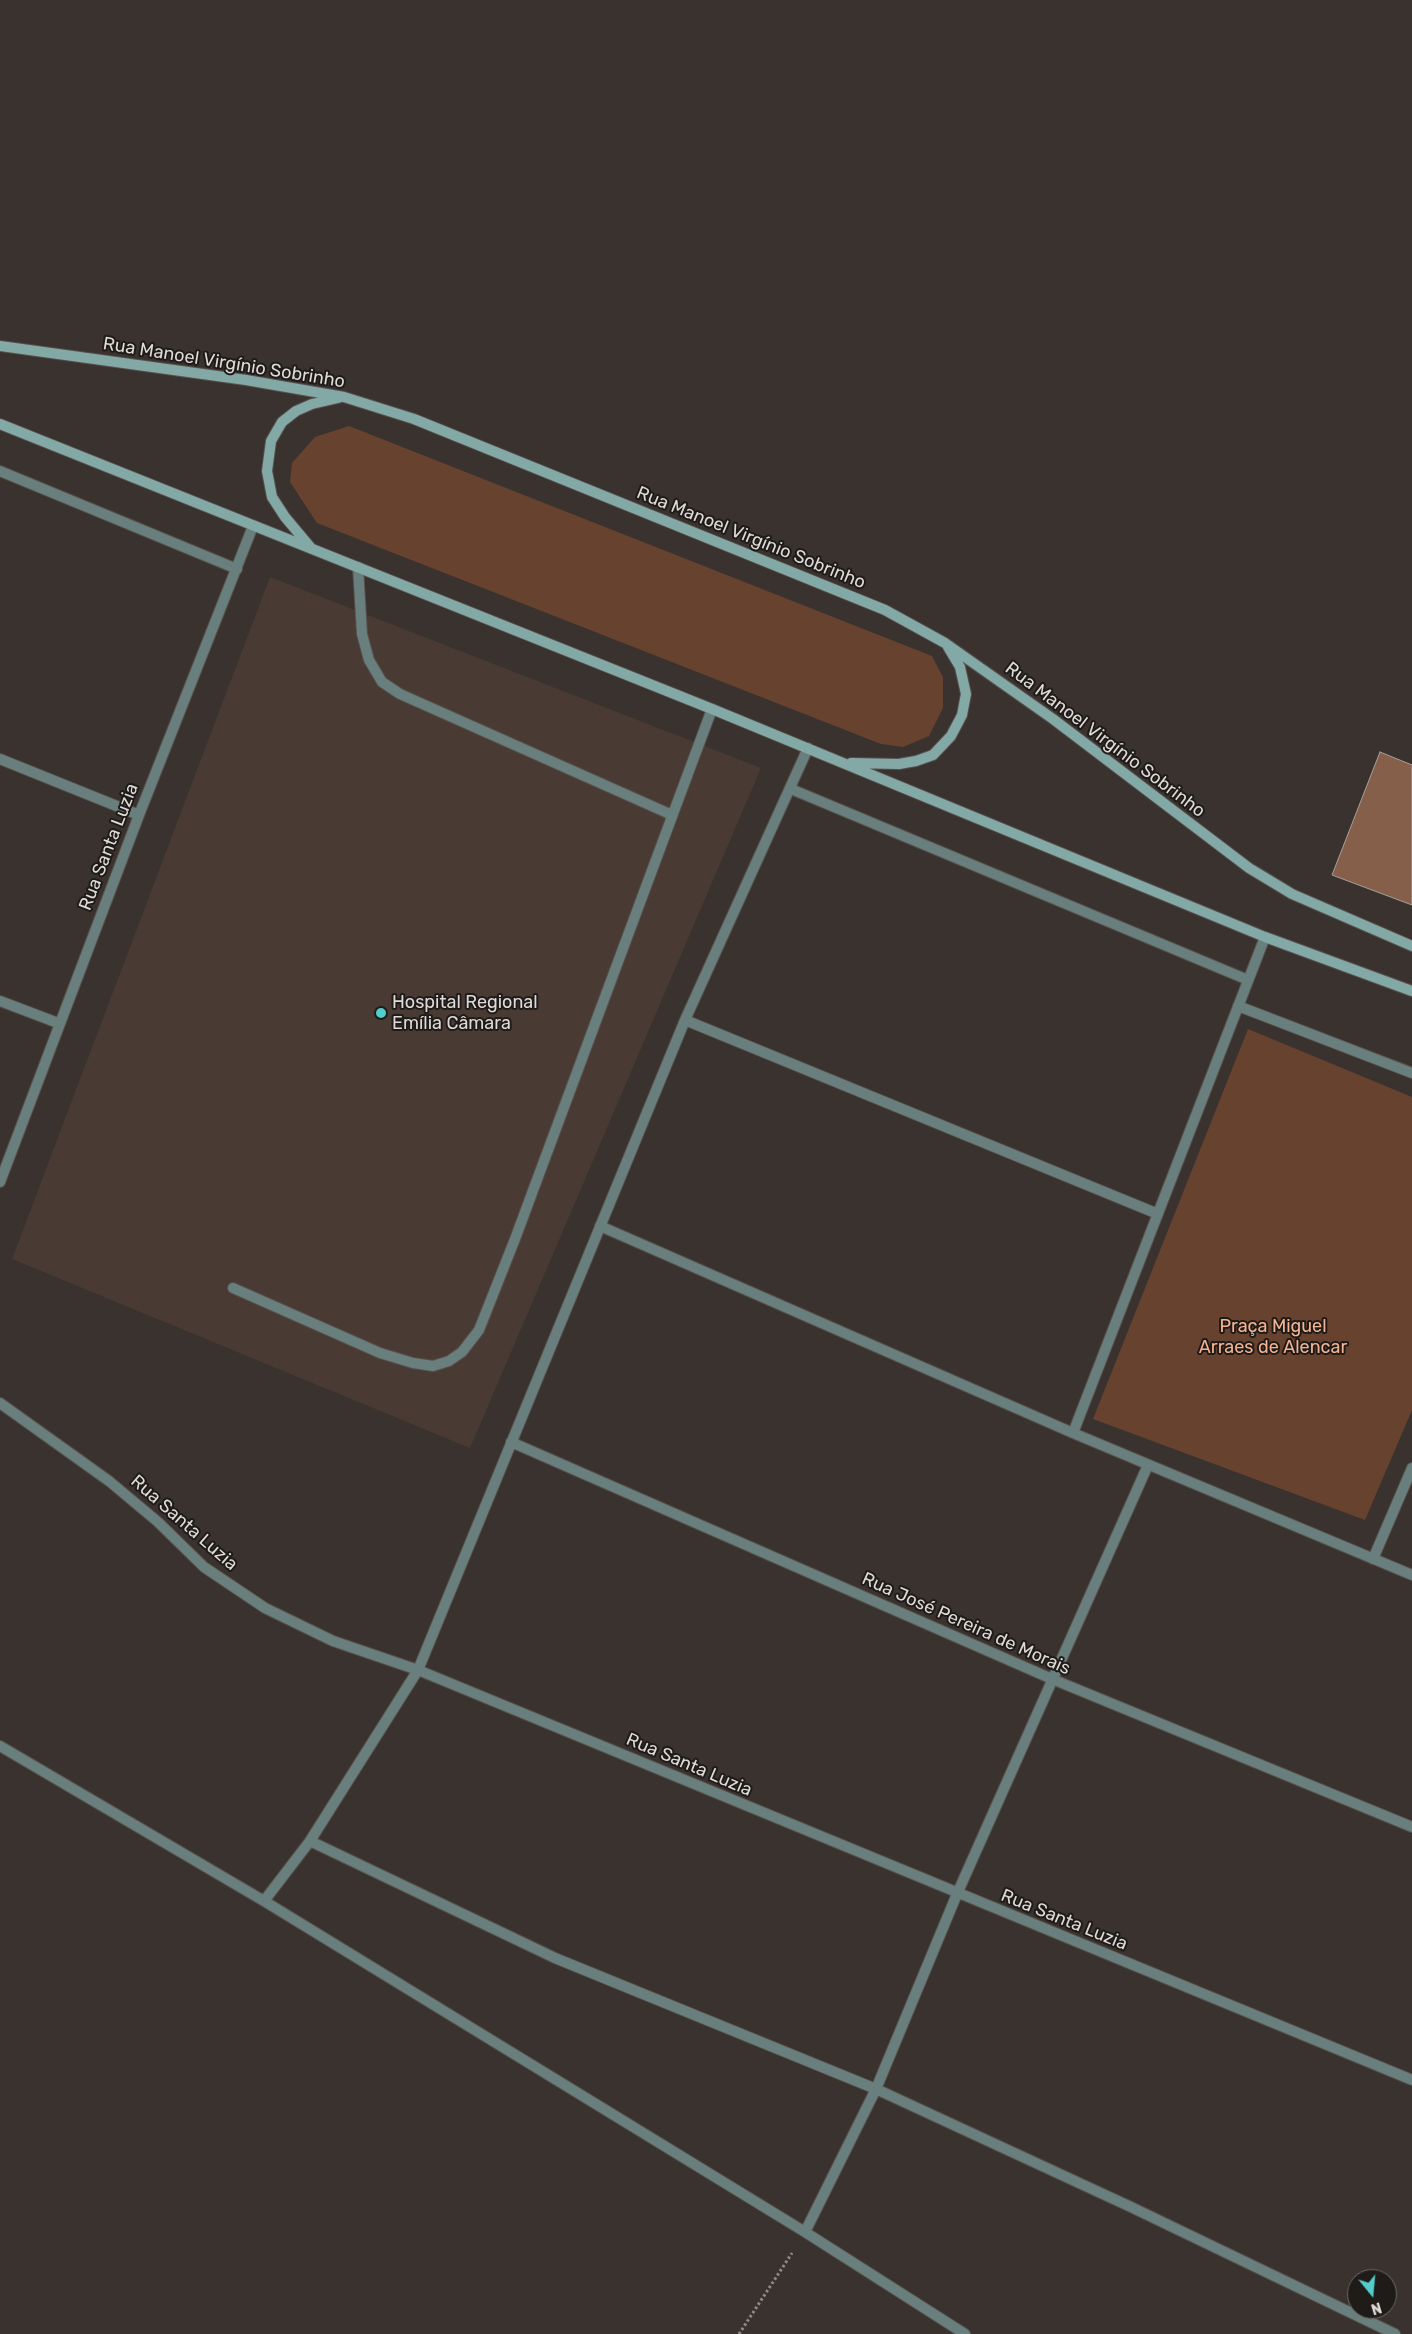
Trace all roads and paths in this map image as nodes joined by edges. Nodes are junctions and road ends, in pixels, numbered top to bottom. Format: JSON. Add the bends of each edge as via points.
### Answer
{"nodes":[{"id":1,"x":0,"y":346,"type":"edge"},
{"id":2,"x":344,"y":397,"type":"junction"},
{"id":3,"x":0,"y":424,"type":"edge"},
{"id":4,"x":0,"y":471,"type":"edge"},
{"id":5,"x":253,"y":526,"type":"junction"},
{"id":6,"x":313,"y":550,"type":"junction"},
{"id":7,"x":358,"y":567,"type":"junction"},
{"id":8,"x":237,"y":569,"type":"junction"},
{"id":9,"x":945,"y":643,"type":"junction"},
{"id":10,"x":712,"y":709,"type":"junction"},
{"id":11,"x":808,"y":748,"type":"junction"},
{"id":12,"x":0,"y":759,"type":"edge"},
{"id":13,"x":845,"y":763,"type":"junction"},
{"id":14,"x":791,"y":790,"type":"junction"},
{"id":15,"x":139,"y":815,"type":"junction"},
{"id":16,"x":672,"y":815,"type":"junction"},
{"id":17,"x":1265,"y":937,"type":"junction"},
{"id":18,"x":1412,"y":946,"type":"edge"},
{"id":19,"x":1248,"y":980,"type":"junction"},
{"id":20,"x":1412,"y":991,"type":"edge"},
{"id":21,"x":0,"y":1001,"type":"edge"},
{"id":22,"x":1238,"y":1006,"type":"junction"},
{"id":23,"x":685,"y":1020,"type":"junction"},
{"id":24,"x":58,"y":1023,"type":"junction"},
{"id":25,"x":1412,"y":1074,"type":"edge"},
{"id":26,"x":0,"y":1182,"type":"edge"},
{"id":27,"x":1158,"y":1214,"type":"junction"},
{"id":28,"x":600,"y":1226,"type":"junction"},
{"id":29,"x":232,"y":1288,"type":"dead end"},
{"id":30,"x":0,"y":1403,"type":"edge"},
{"id":31,"x":1073,"y":1433,"type":"junction"},
{"id":32,"x":511,"y":1442,"type":"junction"},
{"id":33,"x":1148,"y":1465,"type":"junction"},
{"id":34,"x":1412,"y":1468,"type":"edge"},
{"id":35,"x":1373,"y":1559,"type":"junction"},
{"id":36,"x":1412,"y":1575,"type":"edge"},
{"id":37,"x":418,"y":1670,"type":"junction"},
{"id":38,"x":1052,"y":1679,"type":"junction"},
{"id":39,"x":0,"y":1746,"type":"edge"},
{"id":40,"x":1412,"y":1827,"type":"edge"},
{"id":41,"x":310,"y":1841,"type":"junction"},
{"id":42,"x":957,"y":1894,"type":"junction"},
{"id":43,"x":264,"y":1901,"type":"junction"},
{"id":44,"x":1412,"y":2080,"type":"edge"},
{"id":45,"x":876,"y":2089,"type":"junction"},
{"id":46,"x":805,"y":2232,"type":"junction"},
{"id":47,"x":739,"y":2334,"type":"edge"},
{"id":48,"x":965,"y":2334,"type":"edge"},
{"id":49,"x":1395,"y":2334,"type":"edge"}],
"edges":[{"from":1,"to":2,"type":"main road","name":"Rua Manoel Virgínio Sobrinho"},
{"from":2,"to":6,"type":"main road","via":[[296,411],[282,422],[271,440],[267,471],[272,497]]},
{"from":2,"to":9,"type":"main road","name":"Rua Manoel Virgínio Sobrinho","via":[[414,419],[885,610]]},
{"from":3,"to":5,"type":"main road"},
{"from":4,"to":8,"type":"street"},
{"from":5,"to":6,"type":"main road"},
{"from":5,"to":8,"type":"street","name":"Rua Santa Luzia"},
{"from":6,"to":7,"type":"main road"},
{"from":7,"to":10,"type":"main road"},
{"from":7,"to":16,"type":"street","via":[[362,634],[369,660],[382,682],[409,698]]},
{"from":8,"to":15,"type":"street","name":"Rua Santa Luzia"},
{"from":9,"to":13,"type":"main road","via":[[960,667],[966,694],[962,715],[950,736],[933,755],[916,761],[899,764]]},
{"from":9,"to":18,"type":"main road","name":"Rua Manoel Virgínio Sobrinho","via":[[1053,719],[1249,868],[1292,894]]},
{"from":10,"to":11,"type":"main road"},
{"from":10,"to":16,"type":"street"},
{"from":11,"to":13,"type":"main road"},
{"from":11,"to":14,"type":"street"},
{"from":12,"to":15,"type":"street"},
{"from":13,"to":17,"type":"main road"},
{"from":14,"to":19,"type":"street"},
{"from":14,"to":23,"type":"street"},
{"from":15,"to":24,"type":"street","name":"Rua Santa Luzia"},
{"from":16,"to":29,"type":"street","via":[[483,1321],[462,1352],[433,1366],[413,1363],[380,1353]]},
{"from":17,"to":19,"type":"street"},
{"from":17,"to":20,"type":"main road"},
{"from":19,"to":22,"type":"street"},
{"from":21,"to":24,"type":"street"},
{"from":22,"to":25,"type":"street"},
{"from":22,"to":27,"type":"street"},
{"from":23,"to":27,"type":"street"},
{"from":23,"to":28,"type":"street"},
{"from":24,"to":26,"type":"street","name":"Rua Santa Luzia"},
{"from":27,"to":31,"type":"street"},
{"from":28,"to":31,"type":"street"},
{"from":28,"to":32,"type":"street"},
{"from":30,"to":37,"type":"street","name":"Rua Santa Luzia","via":[[109,1481],[204,1567],[265,1608],[333,1641]]},
{"from":31,"to":33,"type":"street"},
{"from":32,"to":37,"type":"street"},
{"from":32,"to":38,"type":"street","name":"Rua José Pereira de Morais"},
{"from":33,"to":35,"type":"street"},
{"from":33,"to":38,"type":"street"},
{"from":34,"to":35,"type":"street"},
{"from":35,"to":36,"type":"street"},
{"from":37,"to":41,"type":"street"},
{"from":37,"to":42,"type":"street","name":"Rua Santa Luzia"},
{"from":38,"to":40,"type":"street","name":"Rua José Pereira de Morais"},
{"from":38,"to":42,"type":"street"},
{"from":39,"to":43,"type":"street"},
{"from":41,"to":43,"type":"street"},
{"from":41,"to":45,"type":"street","via":[[555,1958]]},
{"from":42,"to":44,"type":"street","name":"Rua Santa Luzia"},
{"from":42,"to":45,"type":"street"},
{"from":43,"to":46,"type":"street"},
{"from":45,"to":46,"type":"street"},
{"from":45,"to":49,"type":"street","via":[[1132,2207]]},
{"from":46,"to":47,"type":"path"},
{"from":46,"to":48,"type":"street"}]}
